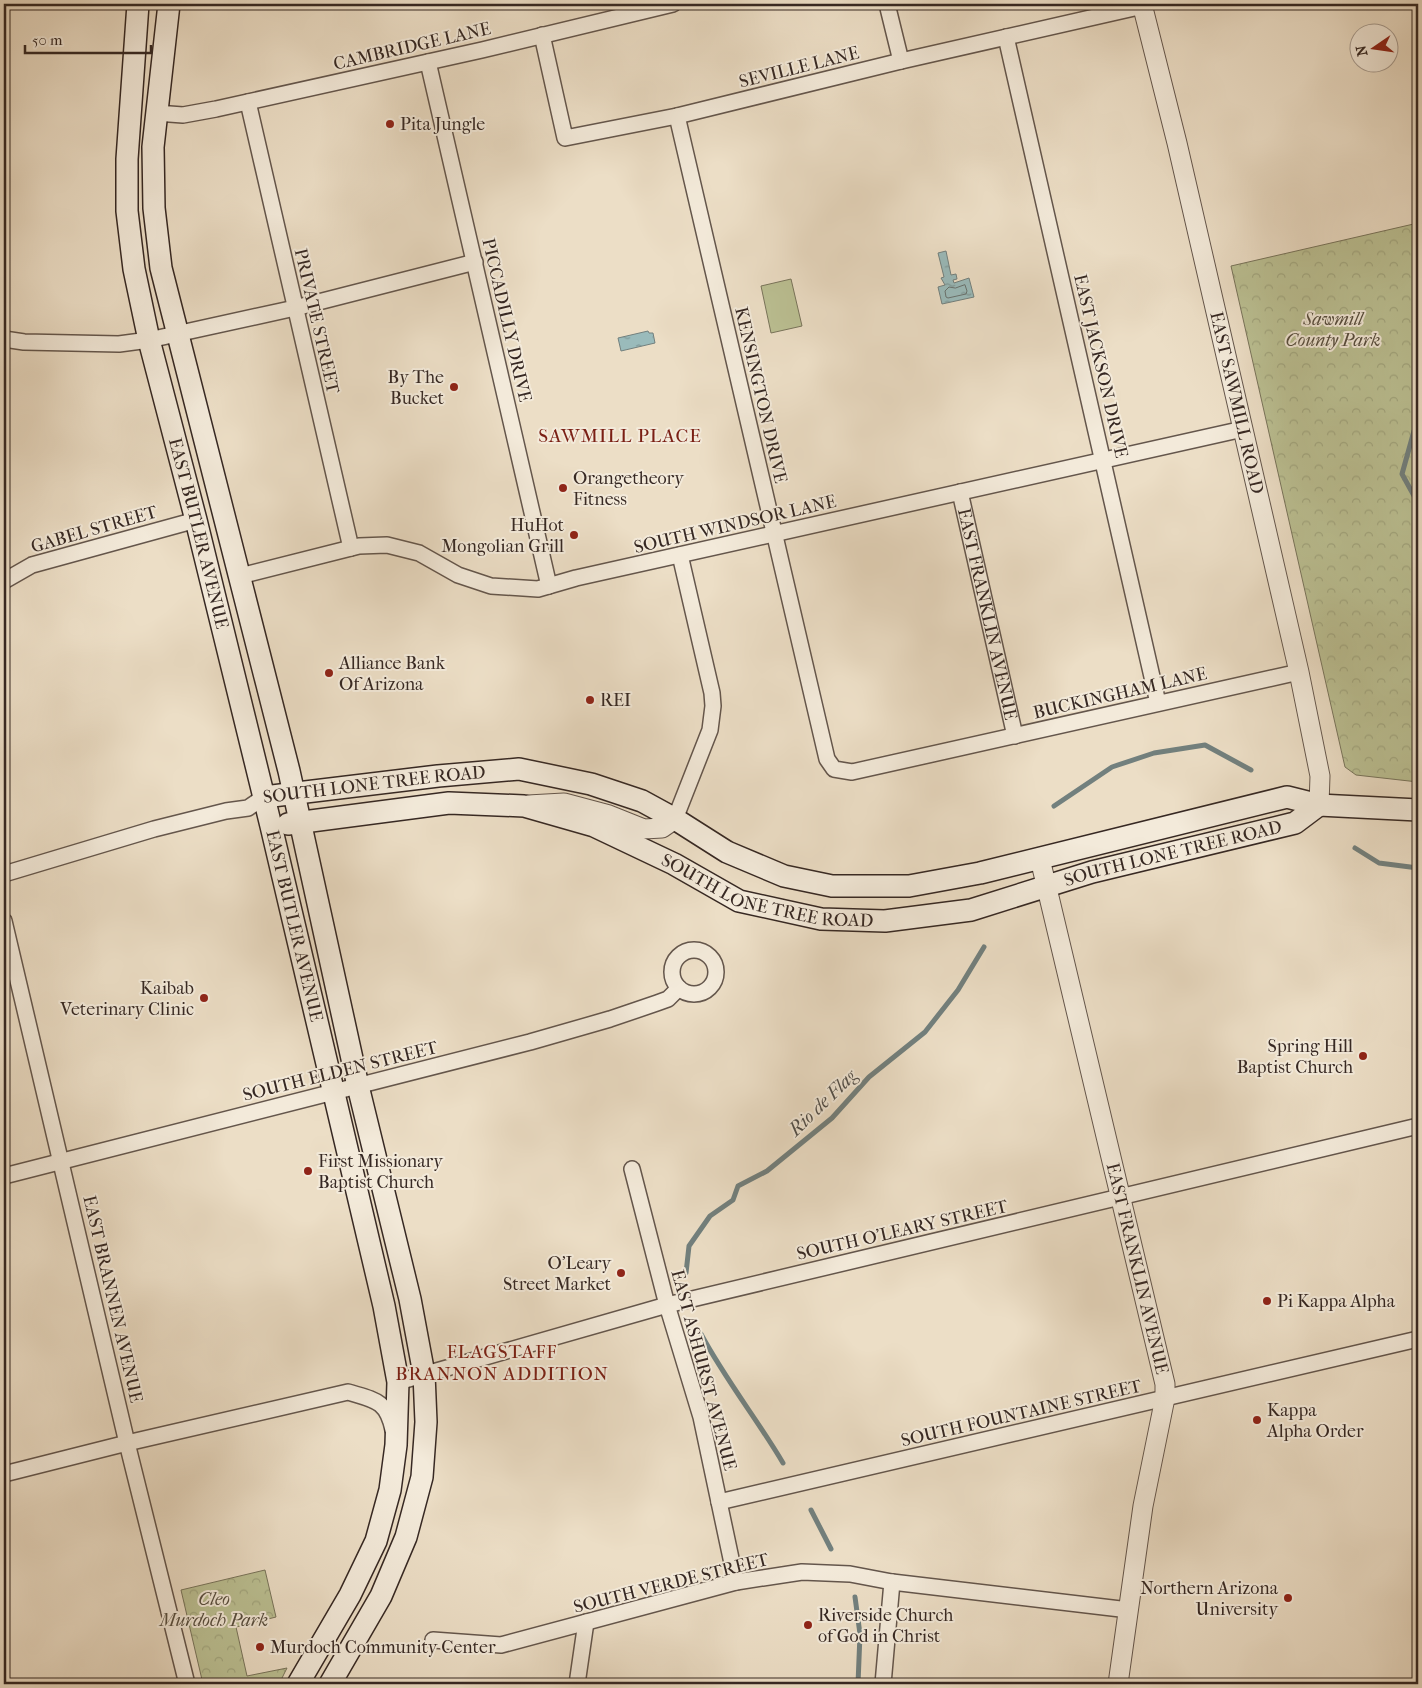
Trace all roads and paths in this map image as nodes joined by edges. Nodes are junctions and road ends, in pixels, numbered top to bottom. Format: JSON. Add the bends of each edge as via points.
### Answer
{"nodes":[{"id":1,"x":138,"y":4,"type":"edge"},
{"id":2,"x":169,"y":4,"type":"edge"},
{"id":3,"x":673,"y":4,"type":"edge"},
{"id":4,"x":887,"y":4,"type":"edge"},
{"id":5,"x":1143,"y":5,"type":"edge"},
{"id":6,"x":542,"y":35,"type":"junction"},
{"id":7,"x":1006,"y":37,"type":"junction"},
{"id":8,"x":902,"y":61,"type":"junction"},
{"id":9,"x":428,"y":62,"type":"junction"},
{"id":10,"x":248,"y":102,"type":"junction"},
{"id":11,"x":156,"y":113,"type":"junction"},
{"id":12,"x":677,"y":116,"type":"junction"},
{"id":13,"x":474,"y":262,"type":"junction"},
{"id":14,"x":294,"y":308,"type":"junction"},
{"id":15,"x":178,"y":334,"type":"junction"},
{"id":16,"x":4,"y":339,"type":"edge"},
{"id":17,"x":149,"y":340,"type":"junction"},
{"id":18,"x":1242,"y":429,"type":"junction"},
{"id":19,"x":1103,"y":460,"type":"junction"},
{"id":20,"x":960,"y":492,"type":"junction"},
{"id":21,"x":196,"y":520,"type":"junction"},
{"id":22,"x":774,"y":534,"type":"junction"},
{"id":23,"x":351,"y":548,"type":"junction"},
{"id":24,"x":680,"y":555,"type":"junction"},
{"id":25,"x":240,"y":576,"type":"junction"},
{"id":26,"x":4,"y":581,"type":"edge"},
{"id":27,"x":549,"y":586,"type":"junction"},
{"id":28,"x":1298,"y":672,"type":"junction"},
{"id":29,"x":1158,"y":703,"type":"junction"},
{"id":30,"x":1015,"y":736,"type":"junction"},
{"id":31,"x":834,"y":768,"type":"joint"},
{"id":32,"x":294,"y":793,"type":"junction"},
{"id":33,"x":256,"y":803,"type":"junction"},
{"id":34,"x":1319,"y":805,"type":"junction"},
{"id":35,"x":524,"y":806,"type":"junction"},
{"id":36,"x":1418,"y":810,"type":"edge"},
{"id":37,"x":675,"y":819,"type":"junction"},
{"id":38,"x":300,"y":823,"type":"junction"},
{"id":39,"x":271,"y":826,"type":"junction"},
{"id":40,"x":1040,"y":858,"type":"junction"},
{"id":41,"x":4,"y":874,"type":"edge"},
{"id":42,"x":1046,"y":887,"type":"junction"},
{"id":43,"x":4,"y":921,"type":"edge"},
{"id":44,"x":679,"y":988,"type":"dead end"},
{"id":45,"x":358,"y":1086,"type":"junction"},
{"id":46,"x":334,"y":1092,"type":"junction"},
{"id":47,"x":1418,"y":1126,"type":"edge"},
{"id":48,"x":62,"y":1162,"type":"junction"},
{"id":49,"x":632,"y":1169,"type":"dead end"},
{"id":50,"x":4,"y":1176,"type":"edge"},
{"id":51,"x":1121,"y":1198,"type":"junction"},
{"id":52,"x":667,"y":1305,"type":"junction"},
{"id":53,"x":1418,"y":1339,"type":"edge"},
{"id":54,"x":424,"y":1374,"type":"junction"},
{"id":55,"x":398,"y":1382,"type":"junction"},
{"id":56,"x":1165,"y":1398,"type":"junction"},
{"id":57,"x":127,"y":1443,"type":"junction"},
{"id":58,"x":396,"y":1445,"type":"junction"},
{"id":59,"x":4,"y":1474,"type":"edge"},
{"id":60,"x":719,"y":1502,"type":"junction"},
{"id":61,"x":736,"y":1582,"type":"junction"},
{"id":62,"x":892,"y":1582,"type":"junction"},
{"id":63,"x":1129,"y":1610,"type":"junction"},
{"id":64,"x":586,"y":1622,"type":"junction"},
{"id":65,"x":433,"y":1640,"type":"dead end"},
{"id":66,"x":187,"y":1684,"type":"edge"},
{"id":67,"x":298,"y":1684,"type":"edge"},
{"id":68,"x":330,"y":1684,"type":"edge"},
{"id":69,"x":577,"y":1684,"type":"edge"},
{"id":70,"x":883,"y":1684,"type":"edge"},
{"id":71,"x":1118,"y":1684,"type":"edge"}],
"edges":[{"from":1,"to":17,"type":"main road","name":"EAST BUTLER AVENUE","via":[[127,159],[127,211],[134,269]]},
{"from":2,"to":11,"type":"main road","name":"EAST BUTLER AVENUE"},
{"from":3,"to":6,"type":"street","name":"CAMBRIDGE LANE"},
{"from":4,"to":8,"type":"street"},
{"from":5,"to":7,"type":"street","name":"SEVILLE LANE"},
{"from":5,"to":18,"type":"street","name":"EAST SAWMILL ROAD"},
{"from":6,"to":9,"type":"street","name":"CAMBRIDGE LANE"},
{"from":6,"to":12,"type":"street","name":"SEVILLE LANE","via":[[565,138]]},
{"from":7,"to":8,"type":"street","name":"SEVILLE LANE"},
{"from":7,"to":19,"type":"street","name":"EAST JACKSON DRIVE"},
{"from":8,"to":12,"type":"street","name":"SEVILLE LANE"},
{"from":9,"to":10,"type":"street","name":"CAMBRIDGE LANE"},
{"from":9,"to":13,"type":"street","name":"PICCADILLY DRIVE"},
{"from":10,"to":11,"type":"street","name":"CAMBRIDGE LANE","via":[[183,115]]},
{"from":10,"to":14,"type":"street","name":"PRIVATE STREET"},
{"from":11,"to":15,"type":"main road","name":"EAST BUTLER AVENUE","via":[[154,208],[162,268]]},
{"from":12,"to":22,"type":"street","name":"KENSINGTON DRIVE"},
{"from":13,"to":14,"type":"street"},
{"from":13,"to":27,"type":"street","name":"PICCADILLY DRIVE"},
{"from":14,"to":15,"type":"street"},
{"from":14,"to":23,"type":"street","name":"PRIVATE STREET"},
{"from":15,"to":17,"type":"street"},
{"from":15,"to":25,"type":"main road","name":"EAST BUTLER AVENUE"},
{"from":16,"to":17,"type":"street","via":[[119,344]]},
{"from":17,"to":21,"type":"main road","name":"EAST BUTLER AVENUE"},
{"from":18,"to":19,"type":"street","name":"SOUTH WINDSOR LANE"},
{"from":18,"to":28,"type":"street","name":"EAST SAWMILL ROAD"},
{"from":19,"to":20,"type":"street","name":"SOUTH WINDSOR LANE"},
{"from":19,"to":29,"type":"street","name":"EAST JACKSON DRIVE"},
{"from":20,"to":22,"type":"street","name":"SOUTH WINDSOR LANE"},
{"from":20,"to":30,"type":"street","name":"EAST FRANKLIN AVENUE"},
{"from":21,"to":26,"type":"street","name":"GABEL STREET","via":[[32,565]]},
{"from":21,"to":33,"type":"main road","name":"EAST BUTLER AVENUE"},
{"from":22,"to":24,"type":"street","name":"SOUTH WINDSOR LANE"},
{"from":22,"to":31,"type":"street","name":"KENSINGTON DRIVE","via":[[827,759]]},
{"from":23,"to":25,"type":"street","name":"SOUTH WINDSOR LANE"},
{"from":23,"to":27,"type":"street","name":"SOUTH WINDSOR LANE","via":[[387,545],[420,553],[458,575],[491,586],[538,589]]},
{"from":24,"to":27,"type":"street","name":"SOUTH WINDSOR LANE"},
{"from":24,"to":37,"type":"street","via":[[713,706],[710,730]]},
{"from":25,"to":32,"type":"main road","name":"EAST BUTLER AVENUE"},
{"from":28,"to":29,"type":"street","name":"BUCKINGHAM LANE"},
{"from":28,"to":34,"type":"street","name":"EAST SAWMILL ROAD","via":[[1320,776]]},
{"from":29,"to":30,"type":"street","name":"BUCKINGHAM LANE"},
{"from":30,"to":31,"type":"street","name":"BUCKINGHAM LANE","via":[[852,772]]},
{"from":32,"to":33,"type":"main road","name":"SOUTH LONE TREE ROAD"},
{"from":32,"to":37,"type":"main road","name":"SOUTH LONE TREE ROAD","via":[[518,769],[592,784],[642,800]]},
{"from":32,"to":38,"type":"main road","name":"EAST BUTLER AVENUE"},
{"from":33,"to":39,"type":"main road","name":"EAST BUTLER AVENUE"},
{"from":33,"to":41,"type":"street","via":[[154,829]]},
{"from":34,"to":36,"type":"main road","name":"SOUTH LONE TREE ROAD"},
{"from":34,"to":40,"type":"main road","name":"SOUTH LONE TREE ROAD","via":[[1288,797]]},
{"from":34,"to":42,"type":"main road","name":"SOUTH LONE TREE ROAD","via":[[1295,823],[1092,872]]},
{"from":35,"to":37,"type":"street","via":[[564,802],[644,829],[662,828]]},
{"from":35,"to":38,"type":"main road","name":"SOUTH LONE TREE ROAD","via":[[448,803]]},
{"from":35,"to":42,"type":"main road","name":"SOUTH LONE TREE ROAD","via":[[594,826],[674,864],[739,902],[821,919],[885,921],[972,910]]},
{"from":37,"to":40,"type":"main road","name":"SOUTH LONE TREE ROAD","via":[[727,852],[784,876],[832,886],[909,886]]},
{"from":38,"to":39,"type":"main road","name":"SOUTH LONE TREE ROAD"},
{"from":38,"to":45,"type":"main road","name":"EAST BUTLER AVENUE"},
{"from":39,"to":46,"type":"main road","name":"EAST BUTLER AVENUE"},
{"from":40,"to":42,"type":"street","name":"EAST FRANKLIN AVENUE"},
{"from":42,"to":51,"type":"street","name":"EAST FRANKLIN AVENUE"},
{"from":43,"to":48,"type":"street","name":"EAST BRANNEN AVENUE"},
{"from":44,"to":45,"type":"street","name":"SOUTH ELDEN STREET","via":[[668,999],[610,1020]]},
{"from":45,"to":46,"type":"street","name":"SOUTH ELDEN STREET"},
{"from":45,"to":54,"type":"main road","name":"EAST BUTLER AVENUE","via":[[410,1298]]},
{"from":46,"to":48,"type":"street","name":"SOUTH ELDEN STREET"},
{"from":46,"to":55,"type":"main road","name":"EAST BUTLER AVENUE","via":[[384,1306]]},
{"from":47,"to":51,"type":"street","name":"SOUTH O'LEARY STREET"},
{"from":48,"to":50,"type":"street","name":"SOUTH ELDEN STREET"},
{"from":48,"to":57,"type":"street","name":"EAST BRANNEN AVENUE"},
{"from":49,"to":52,"type":"street","name":"EAST ASHURST AVENUE"},
{"from":51,"to":52,"type":"street","name":"SOUTH O'LEARY STREET"},
{"from":51,"to":56,"type":"street","name":"EAST FRANKLIN AVENUE","via":[[1165,1384]]},
{"from":52,"to":54,"type":"street","name":"SOUTH O'LEARY STREET"},
{"from":52,"to":60,"type":"street","name":"EAST ASHURST AVENUE","via":[[701,1418]]},
{"from":53,"to":56,"type":"street","name":"SOUTH FOUNTAINE STREET"},
{"from":54,"to":55,"type":"street","name":"SOUTH O'LEARY STREET"},
{"from":54,"to":68,"type":"main road","name":"EAST BUTLER AVENUE","via":[[426,1422],[422,1477],[406,1537],[381,1596]]},
{"from":55,"to":58,"type":"main road","name":"EAST BUTLER AVENUE"},
{"from":56,"to":60,"type":"street","name":"SOUTH FOUNTAINE STREET"},
{"from":56,"to":63,"type":"street","name":"EAST FRANKLIN AVENUE","via":[[1144,1506]]},
{"from":57,"to":58,"type":"street","via":[[348,1392],[380,1403],[391,1419]]},
{"from":57,"to":59,"type":"street"},
{"from":57,"to":66,"type":"street","name":"EAST BRANNEN AVENUE"},
{"from":58,"to":67,"type":"main road","name":"EAST BUTLER AVENUE","via":[[390,1490],[376,1541],[350,1595]]},
{"from":60,"to":61,"type":"street","name":"EAST ASHURST AVENUE"},
{"from":61,"to":62,"type":"street","name":"SOUTH VERDE STREET","via":[[802,1572],[850,1574]]},
{"from":61,"to":64,"type":"street","name":"SOUTH VERDE STREET"},
{"from":62,"to":63,"type":"street","name":"SOUTH VERDE STREET"},
{"from":62,"to":70,"type":"street"},
{"from":63,"to":71,"type":"street","name":"EAST FRANKLIN AVENUE"},
{"from":64,"to":65,"type":"street","name":"SOUTH VERDE STREET","via":[[501,1645]]},
{"from":64,"to":69,"type":"street"}]}
